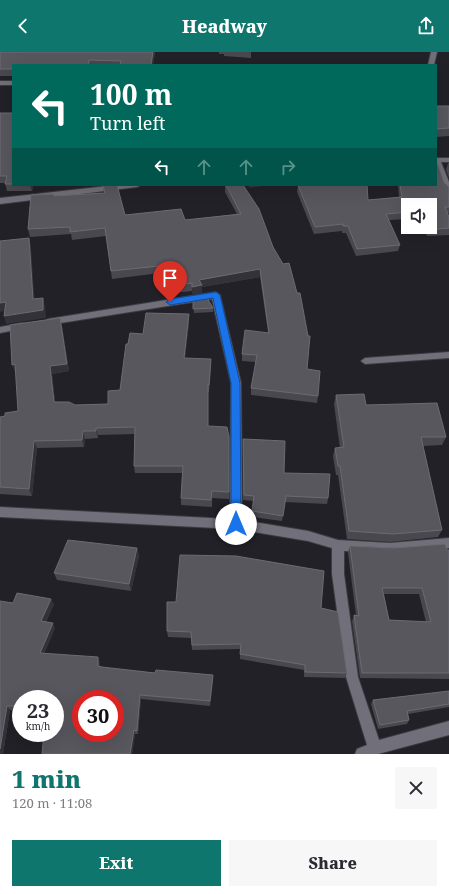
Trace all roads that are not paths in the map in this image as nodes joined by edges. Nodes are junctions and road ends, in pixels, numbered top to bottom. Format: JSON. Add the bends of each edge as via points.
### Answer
{"nodes":[{"id":1,"x":434,"y":52,"type":"edge"},
{"id":2,"x":431,"y":64,"type":"edge"},
{"id":3,"x":0,"y":83,"type":"edge"},
{"id":4,"x":12,"y":83,"type":"edge"},
{"id":5,"x":437,"y":160,"type":"edge"},
{"id":6,"x":449,"y":160,"type":"edge"},
{"id":7,"x":437,"y":162,"type":"edge"},
{"id":8,"x":128,"y":186,"type":"edge"},
{"id":9,"x":449,"y":192,"type":"edge"},
{"id":10,"x":0,"y":201,"type":"edge"},
{"id":11,"x":0,"y":330,"type":"edge"},
{"id":12,"x":449,"y":355,"type":"edge"},
{"id":13,"x":365,"y":362,"type":"dead end"},
{"id":14,"x":0,"y":512,"type":"edge"},
{"id":15,"x":236,"y":524,"type":"junction"},
{"id":16,"x":449,"y":542,"type":"edge"},
{"id":17,"x":338,"y":545,"type":"junction"},
{"id":18,"x":449,"y":728,"type":"edge"},
{"id":19,"x":375,"y":748,"type":"junction"},
{"id":20,"x":362,"y":754,"type":"edge"}],
"edges":[{"from":1,"to":2,"type":"street"},
{"from":3,"to":4,"type":"street"},
{"from":5,"to":6,"type":"street"},
{"from":7,"to":9,"type":"street"},
{"from":8,"to":10,"type":"street"},
{"from":11,"to":15,"type":"street","via":[[216,295],[236,383]]},
{"from":12,"to":13,"type":"lane"},
{"from":14,"to":15,"type":"street"},
{"from":15,"to":17,"type":"street","via":[[308,536]]},
{"from":16,"to":17,"type":"street","via":[[390,548]]},
{"from":17,"to":19,"type":"street","via":[[338,574],[352,677]]},
{"from":18,"to":19,"type":"street"},
{"from":19,"to":20,"type":"street"}]}
